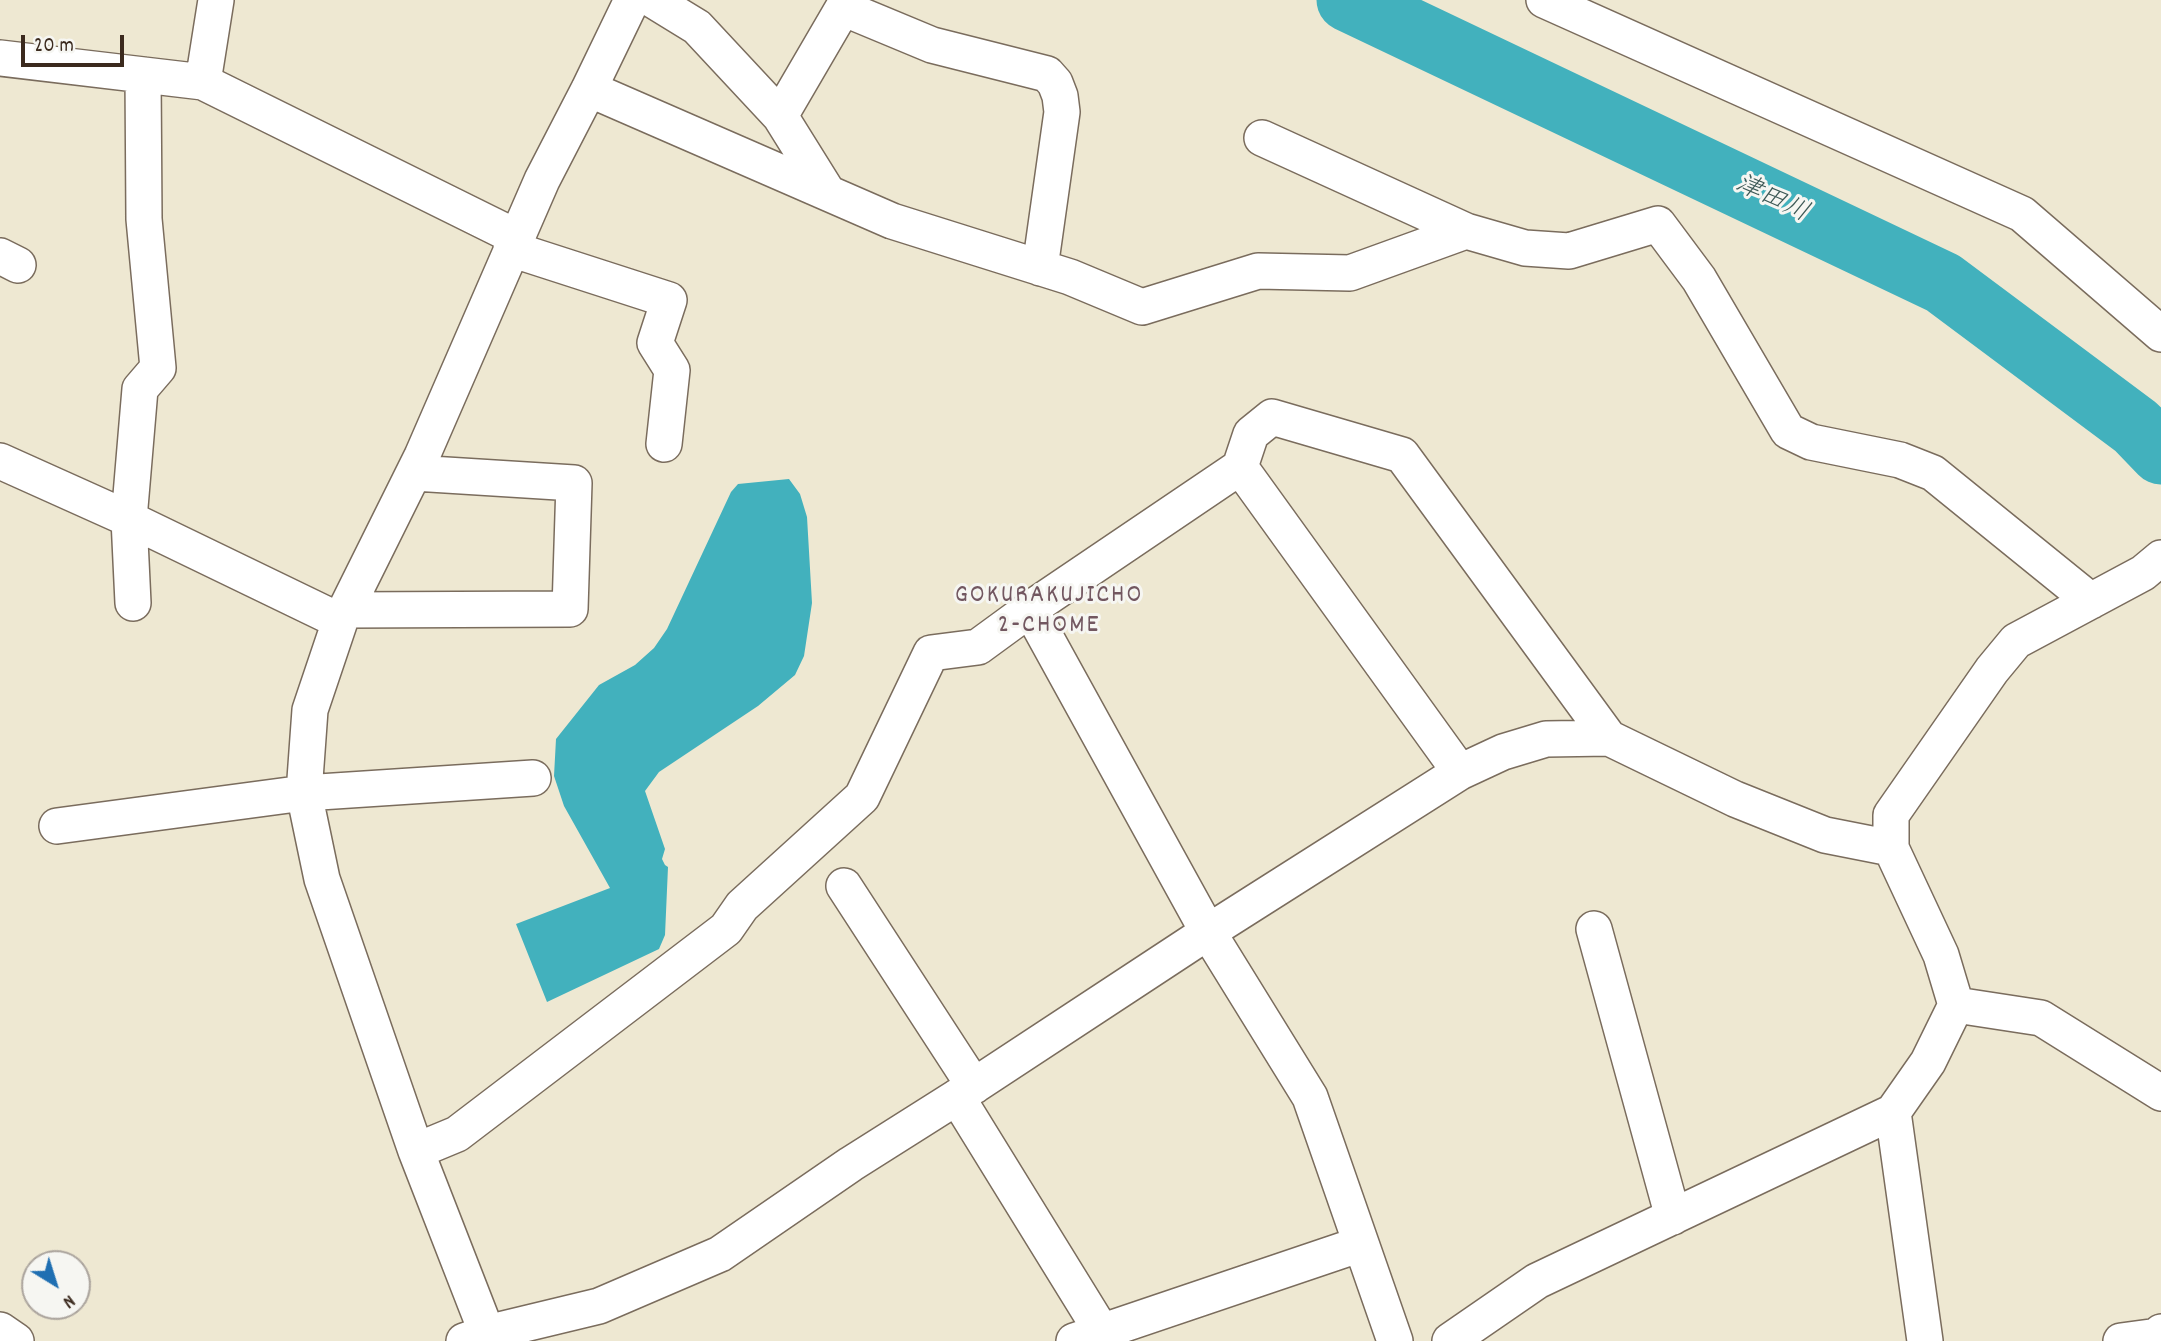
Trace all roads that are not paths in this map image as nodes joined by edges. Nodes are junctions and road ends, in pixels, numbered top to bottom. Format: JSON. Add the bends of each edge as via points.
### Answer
{"nodes":[{"id":1,"x":216,"y":0,"type":"edge"},
{"id":2,"x":632,"y":0,"type":"edge"},
{"id":3,"x":653,"y":0,"type":"edge"},
{"id":4,"x":1544,"y":0,"type":"edge"},
{"id":5,"x":0,"y":58,"type":"edge"},
{"id":6,"x":143,"y":75,"type":"junction"},
{"id":7,"x":203,"y":82,"type":"junction"},
{"id":8,"x":589,"y":89,"type":"junction"},
{"id":9,"x":780,"y":116,"type":"junction"},
{"id":10,"x":1262,"y":138,"type":"dead end"},
{"id":11,"x":828,"y":193,"type":"junction"},
{"id":12,"x":1466,"y":231,"type":"junction"},
{"id":13,"x":513,"y":243,"type":"junction"},
{"id":14,"x":1040,"y":268,"type":"junction"},
{"id":15,"x":2161,"y":334,"type":"edge"},
{"id":16,"x":664,"y":444,"type":"dead end"},
{"id":17,"x":0,"y":461,"type":"edge"},
{"id":18,"x":1240,"y":467,"type":"junction"},
{"id":19,"x":414,"y":473,"type":"junction"},
{"id":20,"x":129,"y":519,"type":"junction"},
{"id":21,"x":2155,"y":572,"type":"edge"},
{"id":22,"x":2091,"y":601,"type":"junction"},
{"id":23,"x":132,"y":603,"type":"dead end"},
{"id":24,"x":1030,"y":608,"type":"junction"},
{"id":25,"x":343,"y":616,"type":"junction"},
{"id":26,"x":1608,"y":737,"type":"junction"},
{"id":27,"x":1460,"y":772,"type":"junction"},
{"id":28,"x":533,"y":778,"type":"dead end"},
{"id":29,"x":304,"y":793,"type":"junction"},
{"id":30,"x":57,"y":826,"type":"dead end"},
{"id":31,"x":1891,"y":848,"type":"junction"},
{"id":32,"x":844,"y":886,"type":"dead end"},
{"id":33,"x":1594,"y":929,"type":"dead end"},
{"id":34,"x":1208,"y":932,"type":"junction"},
{"id":35,"x":1956,"y":1005,"type":"junction"},
{"id":36,"x":965,"y":1091,"type":"junction"},
{"id":37,"x":2161,"y":1093,"type":"edge"},
{"id":38,"x":1893,"y":1112,"type":"junction"},
{"id":39,"x":416,"y":1151,"type":"junction"},
{"id":40,"x":1673,"y":1217,"type":"junction"},
{"id":41,"x":1361,"y":1244,"type":"junction"},
{"id":42,"x":0,"y":1330,"type":"edge"},
{"id":43,"x":2161,"y":1332,"type":"edge"},
{"id":44,"x":1088,"y":1336,"type":"edge"},
{"id":45,"x":480,"y":1338,"type":"edge"},
{"id":46,"x":16,"y":1341,"type":"edge"},
{"id":47,"x":1395,"y":1341,"type":"edge"},
{"id":48,"x":1451,"y":1341,"type":"edge"},
{"id":49,"x":1926,"y":1341,"type":"edge"},
{"id":50,"x":2121,"y":1341,"type":"edge"}],
"edges":[{"from":1,"to":7,"type":"street"},
{"from":2,"to":8,"type":"street"},
{"from":3,"to":9,"type":"street","via":[[696,27]]},
{"from":4,"to":15,"type":"street","via":[[2022,214]]},
{"from":5,"to":6,"type":"street"},
{"from":6,"to":7,"type":"street"},
{"from":6,"to":20,"type":"street","via":[[144,219],[158,368],[141,389]]},
{"from":7,"to":13,"type":"street"},
{"from":8,"to":11,"type":"street"},
{"from":8,"to":13,"type":"street"},
{"from":9,"to":11,"type":"street"},
{"from":9,"to":14,"type":"street","via":[[843,8],[932,45],[1047,75],[1055,83],[1062,112]]},
{"from":10,"to":12,"type":"street"},
{"from":11,"to":14,"type":"street","via":[[892,221]]},
{"from":12,"to":14,"type":"street","via":[[1350,273],[1258,271],[1142,307]]},
{"from":12,"to":22,"type":"street","via":[[1525,248],[1569,251],[1658,224],[1699,279],[1788,431],[1811,442],[1900,460],[1933,473]]},
{"from":13,"to":16,"type":"street","via":[[669,300],[655,342],[672,370]]},
{"from":13,"to":19,"type":"street"},
{"from":17,"to":20,"type":"street"},
{"from":18,"to":24,"type":"street"},
{"from":18,"to":26,"type":"street","via":[[1251,434],[1272,417],[1402,455]]},
{"from":18,"to":27,"type":"street"},
{"from":19,"to":25,"type":"street"},
{"from":19,"to":25,"type":"street","via":[[574,483],[570,609]]},
{"from":20,"to":23,"type":"street"},
{"from":20,"to":25,"type":"street"},
{"from":21,"to":22,"type":"street"},
{"from":22,"to":31,"type":"street","via":[[2016,641],[1992,670],[1891,815]]},
{"from":24,"to":34,"type":"street"},
{"from":24,"to":39,"type":"street","via":[[978,647],[931,653],[862,797],[742,906],[726,929],[457,1134]]},
{"from":25,"to":29,"type":"street","via":[[310,710]]},
{"from":26,"to":27,"type":"street","via":[[1546,739]]},
{"from":26,"to":31,"type":"street","via":[[1735,799],[1825,835]]},
{"from":27,"to":34,"type":"street"},
{"from":28,"to":29,"type":"street"},
{"from":29,"to":30,"type":"street"},
{"from":29,"to":39,"type":"street","via":[[322,879]]},
{"from":31,"to":35,"type":"street","via":[[1941,955]]},
{"from":32,"to":36,"type":"street"},
{"from":33,"to":40,"type":"street"},
{"from":34,"to":36,"type":"street"},
{"from":34,"to":41,"type":"street","via":[[1310,1097]]},
{"from":35,"to":37,"type":"street","via":[[2041,1018]]},
{"from":35,"to":38,"type":"street","via":[[1928,1062]]},
{"from":36,"to":44,"type":"street"},
{"from":36,"to":45,"type":"street","via":[[720,1254],[599,1306]]},
{"from":38,"to":40,"type":"street"},
{"from":38,"to":49,"type":"street"},
{"from":39,"to":45,"type":"street"},
{"from":40,"to":48,"type":"street","via":[[1537,1281]]},
{"from":41,"to":44,"type":"street"},
{"from":41,"to":47,"type":"street"},
{"from":42,"to":46,"type":"street"},
{"from":43,"to":50,"type":"street"}]}
